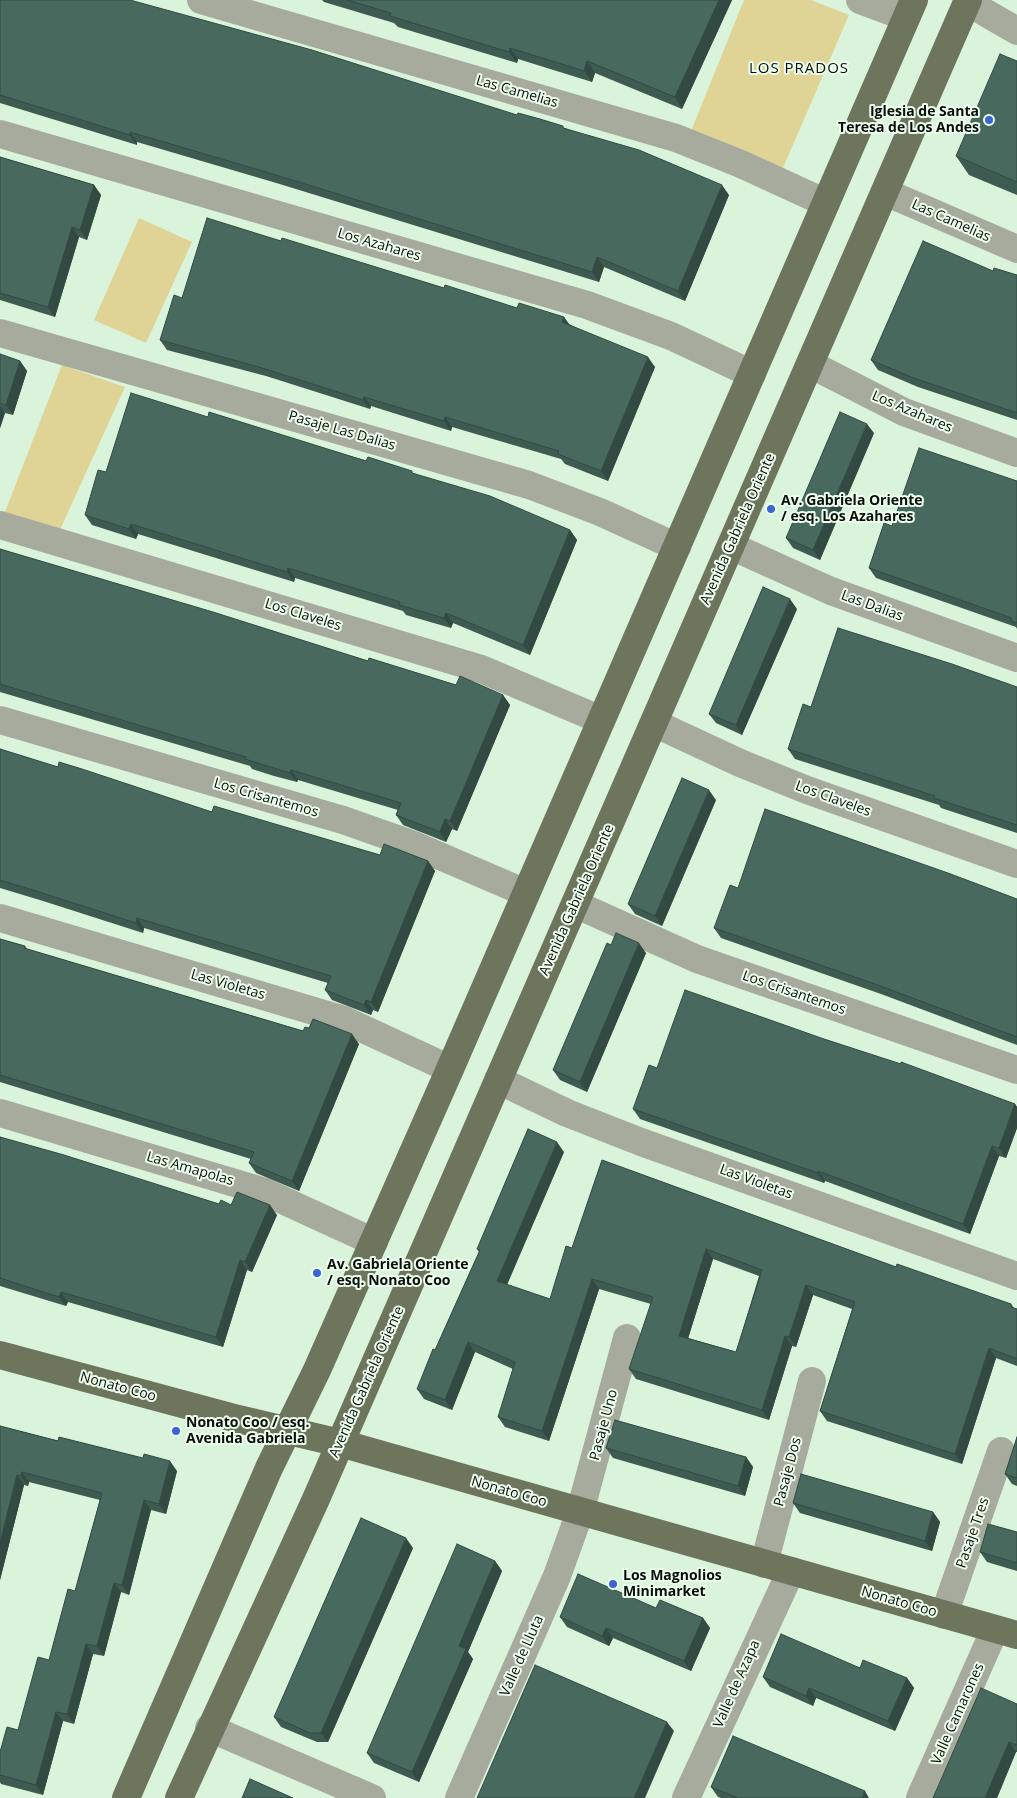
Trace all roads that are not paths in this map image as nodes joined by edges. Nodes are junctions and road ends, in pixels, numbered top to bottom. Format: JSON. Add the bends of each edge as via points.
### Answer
{"nodes":[{"id":1,"x":201,"y":0,"type":"edge"},
{"id":2,"x":860,"y":0,"type":"edge"},
{"id":3,"x":968,"y":1,"type":"edge"},
{"id":4,"x":910,"y":9,"type":"edge"},
{"id":5,"x":1017,"y":30,"type":"edge"},
{"id":6,"x":0,"y":134,"type":"edge"},
{"id":7,"x":885,"y":192,"type":"junction"},
{"id":8,"x":826,"y":203,"type":"junction"},
{"id":9,"x":1017,"y":249,"type":"edge"},
{"id":10,"x":0,"y":333,"type":"edge"},
{"id":11,"x":810,"y":364,"type":"junction"},
{"id":12,"x":752,"y":374,"type":"junction"},
{"id":13,"x":1017,"y":453,"type":"edge"},
{"id":14,"x":0,"y":525,"type":"edge"},
{"id":15,"x":731,"y":546,"type":"junction"},
{"id":16,"x":677,"y":547,"type":"junction"},
{"id":17,"x":1017,"y":658,"type":"edge"},
{"id":18,"x":0,"y":720,"type":"edge"},
{"id":19,"x":601,"y":720,"type":"junction"},
{"id":20,"x":654,"y":723,"type":"junction"},
{"id":21,"x":1017,"y":864,"type":"edge"},
{"id":22,"x":526,"y":893,"type":"junction"},
{"id":23,"x":575,"y":904,"type":"junction"},
{"id":24,"x":0,"y":918,"type":"edge"},
{"id":25,"x":450,"y":1069,"type":"junction"},
{"id":26,"x":1017,"y":1070,"type":"edge"},
{"id":27,"x":498,"y":1080,"type":"junction"},
{"id":28,"x":0,"y":1113,"type":"edge"},
{"id":29,"x":374,"y":1242,"type":"junction"},
{"id":30,"x":1017,"y":1276,"type":"edge"},
{"id":31,"x":627,"y":1338,"type":"dead end"},
{"id":32,"x":0,"y":1355,"type":"edge"},
{"id":33,"x":812,"y":1381,"type":"dead end"},
{"id":34,"x":287,"y":1430,"type":"junction"},
{"id":35,"x":340,"y":1443,"type":"junction"},
{"id":36,"x":1001,"y":1452,"type":"dead end"},
{"id":37,"x":580,"y":1512,"type":"junction"},
{"id":38,"x":764,"y":1564,"type":"junction"},
{"id":39,"x":791,"y":1571,"type":"junction"},
{"id":40,"x":944,"y":1615,"type":"junction"},
{"id":41,"x":1006,"y":1632,"type":"edge"},
{"id":42,"x":209,"y":1728,"type":"junction"},
{"id":43,"x":126,"y":1798,"type":"edge"},
{"id":44,"x":179,"y":1798,"type":"edge"},
{"id":45,"x":372,"y":1798,"type":"edge"},
{"id":46,"x":459,"y":1798,"type":"edge"},
{"id":47,"x":686,"y":1798,"type":"edge"},
{"id":48,"x":920,"y":1798,"type":"edge"}],
"edges":[{"from":1,"to":8,"type":"street","name":"Las Camelias","via":[[676,138]]},
{"from":2,"to":4,"type":"street"},
{"from":3,"to":5,"type":"street"},
{"from":3,"to":7,"type":"main road","name":"Avenida Gabriela Oriente"},
{"from":4,"to":8,"type":"main road"},
{"from":6,"to":12,"type":"street","name":"Los Azahares","via":[[587,305],[671,336]]},
{"from":7,"to":9,"type":"street","name":"Las Camelias"},
{"from":7,"to":11,"type":"main road","name":"Avenida Gabriela Oriente"},
{"from":8,"to":12,"type":"main road"},
{"from":10,"to":16,"type":"street","name":"Pasaje Las Dalias","via":[[529,485],[591,508]]},
{"from":11,"to":13,"type":"street","name":"Los Azahares","via":[[904,412]]},
{"from":11,"to":15,"type":"main road","name":"Avenida Gabriela Oriente"},
{"from":12,"to":16,"type":"main road"},
{"from":14,"to":19,"type":"street","name":"Los Claveles","via":[[472,666]]},
{"from":15,"to":17,"type":"street","name":"Las Dalias","via":[[831,591]]},
{"from":15,"to":20,"type":"main road","name":"Avenida Gabriela Oriente"},
{"from":16,"to":19,"type":"main road"},
{"from":18,"to":22,"type":"street","name":"Los Crisantemos","via":[[343,820],[414,844]]},
{"from":19,"to":22,"type":"main road"},
{"from":20,"to":21,"type":"street","name":"Los Claveles","via":[[807,790]]},
{"from":20,"to":23,"type":"main road","name":"Avenida Gabriela Oriente"},
{"from":22,"to":25,"type":"main road"},
{"from":23,"to":26,"type":"street","name":"Los Crisantemos","via":[[697,959]]},
{"from":23,"to":27,"type":"main road","name":"Avenida Gabriela Oriente"},
{"from":24,"to":25,"type":"street","name":"Las Violetas","via":[[344,1020]]},
{"from":25,"to":29,"type":"main road"},
{"from":27,"to":30,"type":"street","name":"Las Violetas","via":[[625,1136]]},
{"from":27,"to":35,"type":"main road","name":"Avenida Gabriela Oriente"},
{"from":28,"to":29,"type":"street","name":"Las Amapolas","via":[[265,1192]]},
{"from":29,"to":34,"type":"main road"},
{"from":31,"to":37,"type":"street","name":"Pasaje Uno"},
{"from":32,"to":34,"type":"main road","name":"Nonato Coo"},
{"from":33,"to":38,"type":"street","name":"Pasaje Dos"},
{"from":34,"to":35,"type":"main road","name":"Nonato Coo"},
{"from":34,"to":43,"type":"main road"},
{"from":35,"to":37,"type":"main road","name":"Nonato Coo"},
{"from":35,"to":42,"type":"main road","name":"Avenida Gabriela Oriente"},
{"from":36,"to":40,"type":"street","name":"Pasaje Tres"},
{"from":37,"to":38,"type":"main road","name":"Nonato Coo"},
{"from":37,"to":46,"type":"street","name":"Valle de Lluta","via":[[557,1576]]},
{"from":38,"to":39,"type":"main road","name":"Nonato Coo"},
{"from":39,"to":40,"type":"main road","name":"Nonato Coo"},
{"from":39,"to":47,"type":"street","name":"Valle de Azapa"},
{"from":40,"to":41,"type":"main road","name":"Nonato Coo"},
{"from":41,"to":48,"type":"street","name":"Valle Camarones"},
{"from":42,"to":44,"type":"main road","name":"Avenida Gabriela Oriente"},
{"from":42,"to":45,"type":"street"}]}
